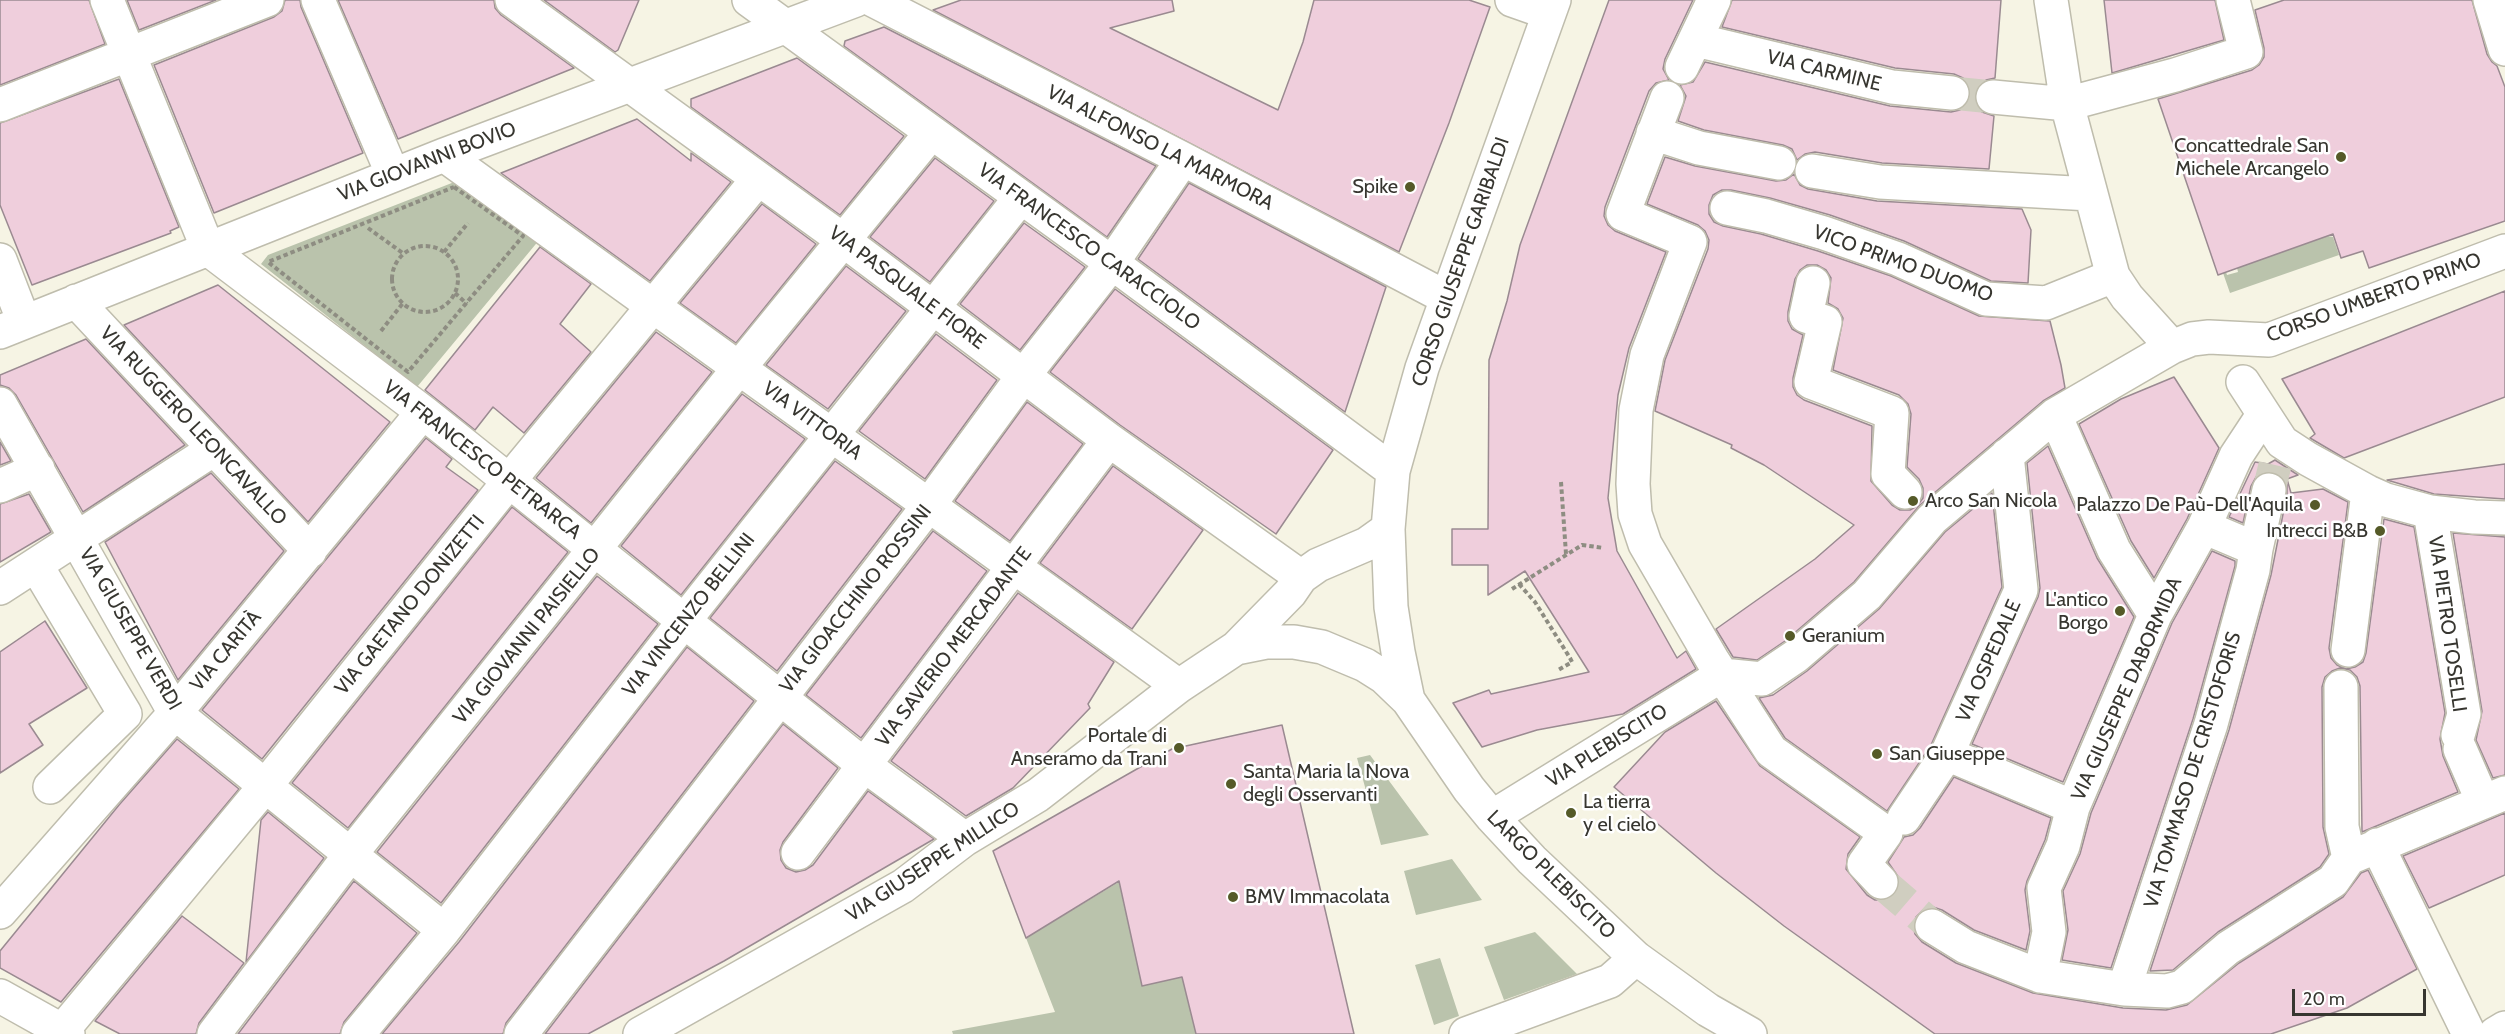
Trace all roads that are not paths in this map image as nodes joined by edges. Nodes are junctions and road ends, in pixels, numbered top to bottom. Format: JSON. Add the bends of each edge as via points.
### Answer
{"nodes":[{"id":1,"x":107,"y":0,"type":"edge"},
{"id":2,"x":267,"y":0,"type":"edge"},
{"id":3,"x":318,"y":0,"type":"edge"},
{"id":4,"x":512,"y":0,"type":"edge"},
{"id":5,"x":749,"y":0,"type":"edge"},
{"id":6,"x":856,"y":0,"type":"edge"},
{"id":7,"x":873,"y":0,"type":"edge"},
{"id":8,"x":1512,"y":0,"type":"edge"},
{"id":9,"x":1714,"y":0,"type":"edge"},
{"id":10,"x":2051,"y":0,"type":"edge"},
{"id":11,"x":2234,"y":0,"type":"edge"},
{"id":12,"x":1551,"y":6,"type":"edge"},
{"id":13,"x":784,"y":26,"type":"junction"},
{"id":14,"x":128,"y":53,"type":"junction"},
{"id":15,"x":629,"y":85,"type":"junction"},
{"id":16,"x":1952,"y":93,"type":"tunnel mouth"},
{"id":17,"x":1993,"y":97,"type":"tunnel mouth"},
{"id":18,"x":1667,"y":98,"type":"dead end"},
{"id":19,"x":2067,"y":104,"type":"junction"},
{"id":20,"x":0,"y":105,"type":"edge"},
{"id":21,"x":931,"y":133,"type":"junction"},
{"id":22,"x":1653,"y":133,"type":"junction"},
{"id":23,"x":444,"y":155,"type":"junction"},
{"id":24,"x":1183,"y":159,"type":"junction"},
{"id":25,"x":1779,"y":163,"type":"dead end"},
{"id":26,"x":1812,"y":171,"type":"dead end"},
{"id":27,"x":393,"y":175,"type":"junction"},
{"id":28,"x":758,"y":179,"type":"junction"},
{"id":29,"x":2090,"y":194,"type":"junction"},
{"id":30,"x":1021,"y":197,"type":"junction"},
{"id":31,"x":1727,"y":208,"type":"dead end"},
{"id":32,"x":843,"y":240,"type":"junction"},
{"id":33,"x":208,"y":249,"type":"junction"},
{"id":34,"x":2505,"y":251,"type":"edge"},
{"id":35,"x":0,"y":260,"type":"edge"},
{"id":36,"x":1112,"y":263,"type":"junction"},
{"id":37,"x":2113,"y":276,"type":"junction"},
{"id":38,"x":1813,"y":283,"type":"dead end"},
{"id":39,"x":1447,"y":298,"type":"junction"},
{"id":40,"x":76,"y":302,"type":"junction"},
{"id":41,"x":653,"y":306,"type":"junction"},
{"id":42,"x":934,"y":308,"type":"junction"},
{"id":43,"x":12,"y":327,"type":"edge"},
{"id":44,"x":2172,"y":347,"type":"junction"},
{"id":45,"x":739,"y":368,"type":"junction"},
{"id":46,"x":1024,"y":375,"type":"junction"},
{"id":47,"x":2243,"y":382,"type":"dead end"},
{"id":48,"x":0,"y":404,"type":"edge"},
{"id":49,"x":423,"y":412,"type":"junction"},
{"id":50,"x":2055,"y":415,"type":"junction"},
{"id":51,"x":2263,"y":415,"type":"junction"},
{"id":52,"x":832,"y":435,"type":"junction"},
{"id":53,"x":1109,"y":440,"type":"junction"},
{"id":54,"x":214,"y":449,"type":"junction"},
{"id":55,"x":2007,"y":455,"type":"junction"},
{"id":56,"x":2275,"y":466,"type":"junction"},
{"id":57,"x":38,"y":469,"type":"junction"},
{"id":58,"x":1393,"y":471,"type":"junction"},
{"id":59,"x":510,"y":481,"type":"junction"},
{"id":60,"x":0,"y":486,"type":"edge"},
{"id":61,"x":2368,"y":492,"type":"junction"},
{"id":62,"x":929,"y":505,"type":"junction"},
{"id":63,"x":1920,"y":507,"type":"junction"},
{"id":64,"x":2430,"y":512,"type":"junction"},
{"id":65,"x":2505,"y":518,"type":"edge"},
{"id":66,"x":2204,"y":527,"type":"junction"},
{"id":67,"x":1388,"y":529,"type":"junction"},
{"id":68,"x":77,"y":538,"type":"junction"},
{"id":69,"x":2256,"y":549,"type":"junction"},
{"id":70,"x":596,"y":550,"type":"junction"},
{"id":71,"x":310,"y":551,"type":"junction"},
{"id":72,"x":36,"y":565,"type":"junction"},
{"id":73,"x":1015,"y":567,"type":"junction"},
{"id":74,"x":1301,"y":578,"type":"junction"},
{"id":75,"x":0,"y":588,"type":"edge"},
{"id":76,"x":2156,"y":615,"type":"junction"},
{"id":77,"x":684,"y":621,"type":"junction"},
{"id":78,"x":1236,"y":648,"type":"junction"},
{"id":79,"x":2348,"y":650,"type":"dead end"},
{"id":80,"x":1722,"y":675,"type":"junction"},
{"id":81,"x":1179,"y":686,"type":"junction"},
{"id":82,"x":2340,"y":687,"type":"dead end"},
{"id":83,"x":780,"y":697,"type":"junction"},
{"id":84,"x":1408,"y":699,"type":"junction"},
{"id":85,"x":175,"y":713,"type":"junction"},
{"id":86,"x":1947,"y":754,"type":"junction"},
{"id":87,"x":864,"y":765,"type":"junction"},
{"id":88,"x":266,"y":785,"type":"junction"},
{"id":89,"x":50,"y":787,"type":"dead end"},
{"id":90,"x":1469,"y":789,"type":"joint"},
{"id":91,"x":2494,"y":798,"type":"edge"},
{"id":92,"x":2073,"y":807,"type":"junction"},
{"id":93,"x":1492,"y":817,"type":"junction"},
{"id":94,"x":1904,"y":818,"type":"dead end"},
{"id":95,"x":965,"y":839,"type":"junction"},
{"id":96,"x":2363,"y":852,"type":"junction"},
{"id":97,"x":798,"y":853,"type":"dead end"},
{"id":98,"x":350,"y":855,"type":"junction"},
{"id":99,"x":1881,"y":882,"type":"tunnel mouth"},
{"id":100,"x":0,"y":912,"type":"edge"},
{"id":101,"x":1932,"y":926,"type":"tunnel mouth"},
{"id":102,"x":444,"y":930,"type":"junction"},
{"id":103,"x":1636,"y":958,"type":"junction"},
{"id":104,"x":2040,"y":976,"type":"junction"},
{"id":105,"x":2124,"y":989,"type":"junction"},
{"id":106,"x":0,"y":996,"type":"edge"},
{"id":107,"x":1708,"y":1022,"type":"edge"},
{"id":108,"x":2505,"y":1028,"type":"edge"},
{"id":109,"x":65,"y":1032,"type":"edge"},
{"id":110,"x":214,"y":1034,"type":"edge"},
{"id":111,"x":358,"y":1034,"type":"edge"},
{"id":112,"x":521,"y":1034,"type":"edge"},
{"id":113,"x":640,"y":1034,"type":"edge"},
{"id":114,"x":1466,"y":1034,"type":"edge"},
{"id":115,"x":1750,"y":1034,"type":"edge"},
{"id":116,"x":2469,"y":1034,"type":"edge"},
{"id":117,"x":2495,"y":1034,"type":"edge"}],
"edges":[{"from":1,"to":14,"type":"street"},
{"from":2,"to":14,"type":"street"},
{"from":3,"to":27,"type":"street"},
{"from":4,"to":15,"type":"street","name":"VIA PASQUALE FIORE"},
{"from":5,"to":13,"type":"street","name":"VIA FRANCESCO CARACCIOLO"},
{"from":6,"to":13,"type":"street","name":"VIA GIOVANNI BOVIO"},
{"from":7,"to":24,"type":"street","name":"VIA ALFONSO LA MARMORA"},
{"from":8,"to":12,"type":"street"},
{"from":9,"to":16,"type":"street","name":"VIA CARMINE","via":[[1689,54]]},
{"from":10,"to":19,"type":"street"},
{"from":11,"to":19,"type":"street","via":[[2246,52]]},
{"from":12,"to":39,"type":"street","name":"CORSO GIUSEPPE GARIBALDI"},
{"from":13,"to":15,"type":"street","name":"VIA GIOVANNI BOVIO"},
{"from":13,"to":21,"type":"street","name":"VIA FRANCESCO CARACCIOLO"},
{"from":14,"to":20,"type":"street"},
{"from":14,"to":33,"type":"street"},
{"from":15,"to":23,"type":"street","name":"VIA GIOVANNI BOVIO"},
{"from":15,"to":28,"type":"street","name":"VIA PASQUALE FIORE"},
{"from":17,"to":19,"type":"street"},
{"from":18,"to":22,"type":"street"},
{"from":19,"to":29,"type":"street"},
{"from":21,"to":30,"type":"street","name":"VIA FRANCESCO CARACCIOLO"},
{"from":21,"to":32,"type":"street","name":"VIA GIOVANNI PAISIELLO"},
{"from":22,"to":25,"type":"street","via":[[1699,148]]},
{"from":22,"to":80,"type":"street","via":[[1623,214],[1690,242],[1647,355],[1636,410],[1635,513],[1645,544]]},
{"from":23,"to":27,"type":"street","name":"VIA GIOVANNI BOVIO"},
{"from":23,"to":41,"type":"street","name":"VIA VITTORIA"},
{"from":24,"to":36,"type":"street","name":"VIA GIOACCHINO ROSSINI"},
{"from":24,"to":39,"type":"street","name":"VIA ALFONSO LA MARMORA"},
{"from":26,"to":29,"type":"street","via":[[1880,182]]},
{"from":27,"to":33,"type":"street","name":"VIA GIOVANNI BOVIO"},
{"from":28,"to":32,"type":"street","name":"VIA PASQUALE FIORE"},
{"from":28,"to":41,"type":"street","name":"VIA GAETANO DONIZETTI"},
{"from":29,"to":37,"type":"street"},
{"from":30,"to":36,"type":"street","name":"VIA FRANCESCO CARACCIOLO"},
{"from":30,"to":42,"type":"street","name":"VIA VINCENZO BELLINI"},
{"from":31,"to":37,"type":"street","name":"VICO PRIMO DUOMO","via":[[1805,227],[1887,255],[1986,299],[2046,303]]},
{"from":32,"to":42,"type":"street","name":"VIA PASQUALE FIORE"},
{"from":32,"to":45,"type":"street","name":"VIA GIOVANNI PAISIELLO"},
{"from":33,"to":40,"type":"street","name":"VIA GIOVANNI BOVIO"},
{"from":33,"to":49,"type":"street","name":"VIA FRANCESCO PETRARCA"},
{"from":34,"to":44,"type":"street","name":"CORSO UMBERTO PRIMO","via":[[2269,340],[2210,337]]},
{"from":35,"to":43,"type":"street"},
{"from":36,"to":46,"type":"street","name":"VIA GIOACCHINO ROSSINI"},
{"from":36,"to":58,"type":"street","name":"VIA FRANCESCO CARACCIOLO"},
{"from":37,"to":44,"type":"street"},
{"from":38,"to":63,"type":"street","via":[[1806,316],[1825,322],[1811,382],[1892,413],[1888,474]]},
{"from":39,"to":58,"type":"street","name":"CORSO GIUSEPPE GARIBALDI","via":[[1422,368]]},
{"from":40,"to":43,"type":"street","name":"VIA GIOVANNI BOVIO"},
{"from":40,"to":54,"type":"street","name":"VIA RUGGERO LEONCAVALLO"},
{"from":41,"to":45,"type":"street","name":"VIA VITTORIA"},
{"from":41,"to":59,"type":"street","name":"VIA GAETANO DONIZETTI"},
{"from":42,"to":46,"type":"street","name":"VIA PASQUALE FIORE"},
{"from":42,"to":52,"type":"street","name":"VIA VINCENZO BELLINI"},
{"from":44,"to":50,"type":"street","name":"CORSO UMBERTO PRIMO"},
{"from":45,"to":52,"type":"street","name":"VIA VITTORIA"},
{"from":45,"to":70,"type":"street","name":"VIA GIOVANNI PAISIELLO"},
{"from":46,"to":53,"type":"street","name":"VIA PASQUALE FIORE"},
{"from":46,"to":62,"type":"street","name":"VIA GIOACCHINO ROSSINI"},
{"from":47,"to":51,"type":"street"},
{"from":48,"to":57,"type":"street","name":"VIA GIUSEPPE VERDI"},
{"from":49,"to":59,"type":"street","name":"VIA FRANCESCO PETRARCA"},
{"from":49,"to":71,"type":"street","name":"VIA CARITÀ"},
{"from":50,"to":55,"type":"street","name":"CORSO UMBERTO PRIMO"},
{"from":50,"to":76,"type":"street","via":[[2114,550]]},
{"from":51,"to":56,"type":"street"},
{"from":51,"to":66,"type":"street","name":"VIA GIUSEPPE DABORMIDA","via":[[2236,456]]},
{"from":52,"to":62,"type":"street","name":"VIA VITTORIA"},
{"from":52,"to":77,"type":"street","name":"VIA VINCENZO BELLINI"},
{"from":53,"to":73,"type":"street","name":"VIA SAVERIO MERCADANTE"},
{"from":53,"to":74,"type":"street","name":"VIA PASQUALE FIORE"},
{"from":54,"to":68,"type":"street"},
{"from":54,"to":71,"type":"street","name":"VIA RUGGERO LEONCAVALLO"},
{"from":55,"to":63,"type":"street","name":"CORSO UMBERTO PRIMO"},
{"from":55,"to":86,"type":"street","name":"VIA OSPEDALE","via":[[2021,590]]},
{"from":56,"to":61,"type":"street","via":[[2308,459]]},
{"from":56,"to":69,"type":"street","name":"VIA TOMMASO DE CRISTOFORIS"},
{"from":57,"to":60,"type":"street"},
{"from":57,"to":68,"type":"street","name":"VIA GIUSEPPE VERDI"},
{"from":58,"to":67,"type":"street","name":"CORSO GIUSEPPE GARIBALDI"},
{"from":59,"to":70,"type":"street","name":"VIA FRANCESCO PETRARCA"},
{"from":59,"to":88,"type":"street","name":"VIA GAETANO DONIZETTI"},
{"from":61,"to":64,"type":"street"},
{"from":61,"to":79,"type":"street"},
{"from":62,"to":73,"type":"street","name":"VIA VITTORIA"},
{"from":62,"to":83,"type":"street","name":"VIA GIOACCHINO ROSSINI"},
{"from":63,"to":80,"type":"street","name":"CORSO UMBERTO PRIMO","via":[[1867,595],[1796,656],[1762,679]]},
{"from":64,"to":65,"type":"street"},
{"from":64,"to":91,"type":"street","name":"VIA PIETRO TOSELLI","via":[[2464,714],[2459,742]]},
{"from":66,"to":69,"type":"street"},
{"from":66,"to":76,"type":"street","name":"VIA GIUSEPPE DABORMIDA"},
{"from":67,"to":74,"type":"street"},
{"from":67,"to":84,"type":"street","name":"CORSO GIUSEPPE GARIBALDI","via":[[1391,606]]},
{"from":68,"to":72,"type":"street"},
{"from":68,"to":85,"type":"street","name":"VIA GIUSEPPE VERDI"},
{"from":69,"to":105,"type":"street","name":"VIA TOMMASO DE CRISTOFORIS","via":[[2211,724]]},
{"from":70,"to":77,"type":"street","name":"VIA FRANCESCO PETRARCA"},
{"from":70,"to":98,"type":"street","name":"VIA GIOVANNI PAISIELLO"},
{"from":71,"to":85,"type":"street","name":"VIA CARITÀ"},
{"from":72,"to":75,"type":"street"},
{"from":72,"to":89,"type":"street","via":[[125,714]]},
{"from":73,"to":81,"type":"street","name":"VIA VITTORIA"},
{"from":73,"to":87,"type":"street","name":"VIA SAVERIO MERCADANTE"},
{"from":74,"to":78,"type":"street"},
{"from":76,"to":92,"type":"street","name":"VIA GIUSEPPE DABORMIDA"},
{"from":77,"to":83,"type":"street","name":"VIA FRANCESCO PETRARCA"},
{"from":77,"to":102,"type":"street","name":"VIA VINCENZO BELLINI"},
{"from":78,"to":81,"type":"street"},
{"from":78,"to":84,"type":"street","via":[[1266,642],[1322,647],[1365,664]]},
{"from":80,"to":93,"type":"street","name":"VIA PLEBISCITO"},
{"from":80,"to":99,"type":"street","via":[[1771,751],[1886,833],[1864,864]]},
{"from":81,"to":95,"type":"street","name":"VIA GIUSEPPE MILLICO","via":[[1038,795]]},
{"from":82,"to":96,"type":"street","via":[[2342,827]]},
{"from":83,"to":87,"type":"street","name":"VIA FRANCESCO PETRARCA"},
{"from":83,"to":112,"type":"street","name":"VIA GIOACCHINO ROSSINI"},
{"from":84,"to":90,"type":"street","name":"CORSO GIUSEPPE GARIBALDI"},
{"from":85,"to":88,"type":"street","name":"VIA GIUSEPPE VERDI"},
{"from":85,"to":100,"type":"street","name":"VIA CARITÀ"},
{"from":86,"to":92,"type":"street"},
{"from":86,"to":94,"type":"street","name":"VIA OSPEDALE"},
{"from":87,"to":95,"type":"street","name":"VIA FRANCESCO PETRARCA"},
{"from":87,"to":97,"type":"street","name":"VIA SAVERIO MERCADANTE"},
{"from":88,"to":98,"type":"street","name":"VIA GIUSEPPE VERDI"},
{"from":88,"to":109,"type":"street","name":"VIA GAETANO DONIZETTI"},
{"from":90,"to":93,"type":"street","name":"LARGO PLEBISCITO"},
{"from":91,"to":96,"type":"street"},
{"from":92,"to":104,"type":"street","name":"VIA GIUSEPPE DABORMIDA","via":[[2063,846],[2043,888],[2049,932]]},
{"from":93,"to":103,"type":"street","name":"LARGO PLEBISCITO"},
{"from":95,"to":113,"type":"street","name":"VIA GIUSEPPE MILLICO","via":[[903,886]]},
{"from":96,"to":105,"type":"street","via":[[2333,881],[2228,948],[2182,987],[2167,991]]},
{"from":96,"to":116,"type":"street"},
{"from":98,"to":102,"type":"street","name":"VIA GIUSEPPE VERDI"},
{"from":98,"to":110,"type":"street","name":"VIA GIOVANNI PAISIELLO"},
{"from":101,"to":104,"type":"street","via":[[1966,947]]},
{"from":102,"to":111,"type":"street","name":"VIA VINCENZO BELLINI"},
{"from":103,"to":107,"type":"street","name":"LARGO PLEBISCITO"},
{"from":103,"to":114,"type":"street","via":[[1610,981]]},
{"from":104,"to":105,"type":"street"},
{"from":106,"to":109,"type":"street"},
{"from":107,"to":115,"type":"street","name":"LARGO PLEBISCITO"},
{"from":108,"to":117,"type":"street"}]}
